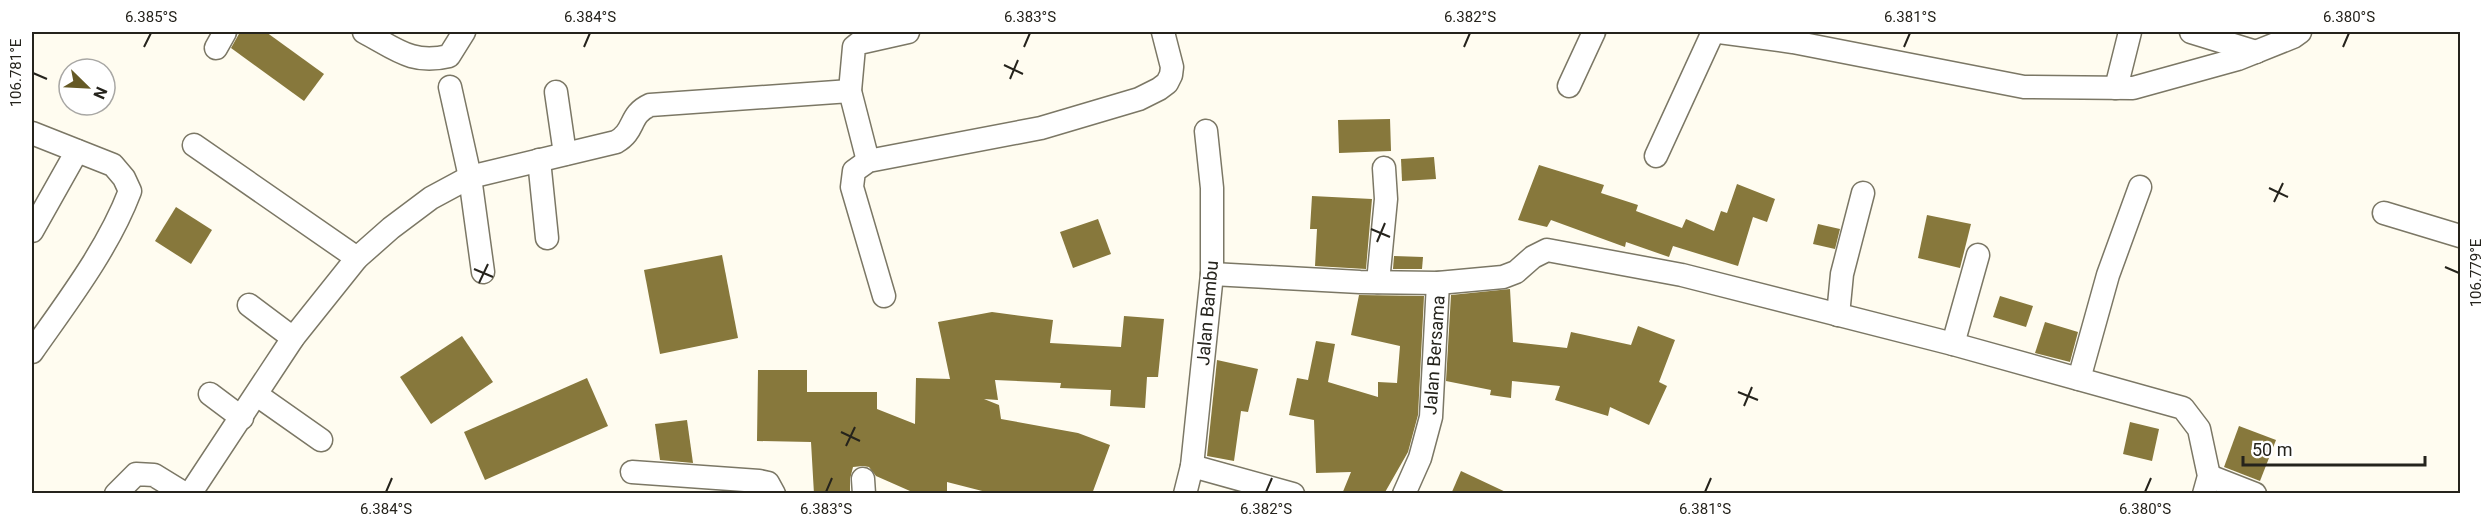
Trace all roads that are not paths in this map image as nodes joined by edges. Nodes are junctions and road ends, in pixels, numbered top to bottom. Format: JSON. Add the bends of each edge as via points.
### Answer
{"nodes":[{"id":1,"x":364,"y":32,"type":"edge"},
{"id":2,"x":464,"y":32,"type":"edge"},
{"id":3,"x":908,"y":32,"type":"edge"},
{"id":4,"x":1163,"y":32,"type":"edge"},
{"id":5,"x":1594,"y":32,"type":"edge"},
{"id":6,"x":1713,"y":32,"type":"edge"},
{"id":7,"x":1719,"y":32,"type":"edge"},
{"id":8,"x":2130,"y":32,"type":"edge"},
{"id":9,"x":2191,"y":32,"type":"edge"},
{"id":10,"x":2300,"y":32,"type":"edge"},
{"id":11,"x":2256,"y":52,"type":"junction"},
{"id":12,"x":1569,"y":86,"type":"dead end"},
{"id":13,"x":450,"y":87,"type":"dead end"},
{"id":14,"x":2116,"y":88,"type":"junction"},
{"id":15,"x":850,"y":91,"type":"junction"},
{"id":16,"x":556,"y":92,"type":"dead end"},
{"id":17,"x":1206,"y":131,"type":"dead end"},
{"id":18,"x":32,"y":133,"type":"edge"},
{"id":19,"x":194,"y":145,"type":"dead end"},
{"id":20,"x":77,"y":151,"type":"junction"},
{"id":21,"x":565,"y":154,"type":"junction"},
{"id":22,"x":1656,"y":156,"type":"dead end"},
{"id":23,"x":539,"y":160,"type":"junction"},
{"id":24,"x":868,"y":161,"type":"junction"},
{"id":25,"x":1384,"y":168,"type":"dead end"},
{"id":26,"x":470,"y":177,"type":"junction"},
{"id":27,"x":2140,"y":187,"type":"dead end"},
{"id":28,"x":1863,"y":193,"type":"dead end"},
{"id":29,"x":2384,"y":213,"type":"dead end"},
{"id":30,"x":33,"y":226,"type":"edge"},
{"id":31,"x":2460,"y":236,"type":"edge"},
{"id":32,"x":547,"y":238,"type":"dead end"},
{"id":33,"x":1978,"y":255,"type":"dead end"},
{"id":34,"x":357,"y":258,"type":"junction"},
{"id":35,"x":483,"y":272,"type":"dead end"},
{"id":36,"x":1212,"y":274,"type":"junction"},
{"id":37,"x":1378,"y":282,"type":"junction"},
{"id":38,"x":1438,"y":283,"type":"junction"},
{"id":39,"x":884,"y":296,"type":"dead end"},
{"id":40,"x":249,"y":305,"type":"dead end"},
{"id":41,"x":1838,"y":315,"type":"junction"},
{"id":42,"x":293,"y":338,"type":"junction"},
{"id":43,"x":1953,"y":344,"type":"junction"},
{"id":44,"x":32,"y":352,"type":"edge"},
{"id":45,"x":2079,"y":379,"type":"junction"},
{"id":46,"x":210,"y":394,"type":"dead end"},
{"id":47,"x":257,"y":395,"type":"junction"},
{"id":48,"x":242,"y":418,"type":"junction"},
{"id":49,"x":321,"y":440,"type":"dead end"},
{"id":50,"x":1192,"y":466,"type":"junction"},
{"id":51,"x":632,"y":472,"type":"dead end"},
{"id":52,"x":2206,"y":485,"type":"edge"},
{"id":53,"x":116,"y":494,"type":"edge"},
{"id":54,"x":185,"y":494,"type":"edge"},
{"id":55,"x":190,"y":494,"type":"edge"},
{"id":56,"x":774,"y":494,"type":"edge"},
{"id":57,"x":1185,"y":494,"type":"edge"},
{"id":58,"x":1293,"y":494,"type":"edge"},
{"id":59,"x":1404,"y":494,"type":"edge"},
{"id":60,"x":2255,"y":494,"type":"edge"}],
"edges":[{"from":1,"to":2,"type":"street","via":[[418,60],[449,56]]},
{"from":3,"to":15,"type":"street","via":[[856,45]]},
{"from":4,"to":24,"type":"street","via":[[1171,75],[1159,89],[1138,99],[1041,128]]},
{"from":5,"to":12,"type":"street"},
{"from":6,"to":22,"type":"street"},
{"from":7,"to":14,"type":"street","via":[[1793,42],[2024,87]]},
{"from":8,"to":14,"type":"street"},
{"from":9,"to":11,"type":"street"},
{"from":10,"to":11,"type":"street"},
{"from":11,"to":14,"type":"street","via":[[2185,75],[2133,88]]},
{"from":13,"to":26,"type":"street"},
{"from":15,"to":21,"type":"street","via":[[650,105],[638,110],[624,138]]},
{"from":15,"to":24,"type":"street"},
{"from":16,"to":21,"type":"street"},
{"from":17,"to":36,"type":"street","name":"Jalan Bambu","via":[[1212,188]]},
{"from":18,"to":20,"type":"street"},
{"from":19,"to":34,"type":"street"},
{"from":20,"to":30,"type":"street"},
{"from":20,"to":44,"type":"street","via":[[113,165],[130,191],[88,270]]},
{"from":21,"to":23,"type":"street"},
{"from":23,"to":26,"type":"street"},
{"from":23,"to":32,"type":"street"},
{"from":24,"to":39,"type":"street","via":[[854,171],[852,187]]},
{"from":25,"to":37,"type":"street","via":[[1386,200]]},
{"from":26,"to":34,"type":"street","via":[[431,198]]},
{"from":26,"to":35,"type":"street"},
{"from":27,"to":45,"type":"street","via":[[2108,275]]},
{"from":28,"to":41,"type":"street","via":[[1842,274]]},
{"from":29,"to":31,"type":"street"},
{"from":33,"to":43,"type":"street"},
{"from":34,"to":42,"type":"street"},
{"from":36,"to":37,"type":"street"},
{"from":36,"to":50,"type":"street","name":"Jalan Bambu"},
{"from":37,"to":38,"type":"street"},
{"from":38,"to":41,"type":"street","via":[[1503,277],[1547,250],[1682,275]]},
{"from":38,"to":59,"type":"street","name":"Jalan Bersama","via":[[1431,417],[1420,458]]},
{"from":40,"to":42,"type":"street"},
{"from":41,"to":43,"type":"street"},
{"from":42,"to":47,"type":"street"},
{"from":43,"to":45,"type":"street"},
{"from":45,"to":52,"type":"street","via":[[2183,408],[2199,429]]},
{"from":46,"to":48,"type":"street"},
{"from":47,"to":48,"type":"street"},
{"from":47,"to":49,"type":"street"},
{"from":48,"to":55,"type":"street"},
{"from":50,"to":57,"type":"street","name":"Jalan Bambu"},
{"from":50,"to":58,"type":"street"},
{"from":51,"to":56,"type":"street","via":[[759,481],[768,483]]},
{"from":52,"to":60,"type":"street"},
{"from":53,"to":54,"type":"street","via":[[136,474],[154,475]]}]}
